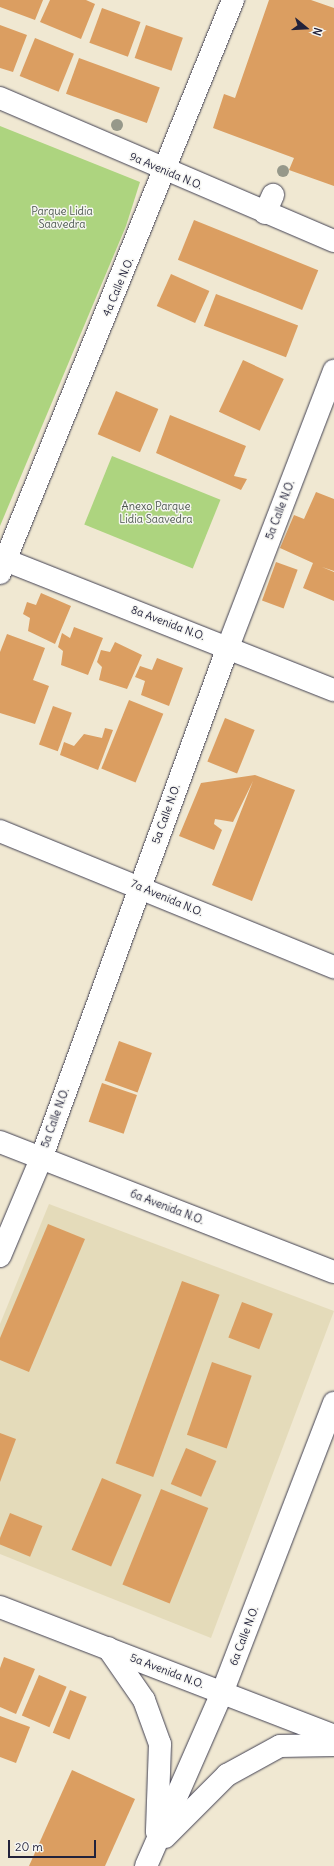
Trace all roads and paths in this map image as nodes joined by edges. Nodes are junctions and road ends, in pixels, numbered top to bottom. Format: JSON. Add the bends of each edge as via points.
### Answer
{"nodes":[{"id":1,"x":233,"y":0,"type":"edge"},
{"id":2,"x":0,"y":98,"type":"edge"},
{"id":3,"x":166,"y":171,"type":"junction"},
{"id":4,"x":334,"y":241,"type":"edge"},
{"id":5,"x":334,"y":371,"type":"edge"},
{"id":6,"x":2,"y":564,"type":"edge"},
{"id":7,"x":228,"y":647,"type":"junction"},
{"id":8,"x":334,"y":690,"type":"edge"},
{"id":9,"x":0,"y":830,"type":"edge"},
{"id":10,"x":139,"y":886,"type":"junction"},
{"id":11,"x":334,"y":967,"type":"edge"},
{"id":12,"x":0,"y":1142,"type":"edge"},
{"id":13,"x":41,"y":1158,"type":"junction"},
{"id":14,"x":0,"y":1256,"type":"edge"},
{"id":15,"x":334,"y":1272,"type":"edge"},
{"id":16,"x":334,"y":1403,"type":"edge"},
{"id":17,"x":0,"y":1607,"type":"edge"},
{"id":18,"x":108,"y":1648,"type":"junction"},
{"id":19,"x":222,"y":1692,"type":"junction"},
{"id":20,"x":334,"y":1736,"type":"edge"},
{"id":21,"x":334,"y":1745,"type":"edge"},
{"id":22,"x":157,"y":1845,"type":"junction"},
{"id":23,"x":146,"y":1866,"type":"edge"}],
"edges":[{"from":1,"to":3,"type":"street","name":"4a Calle N.O."},
{"from":2,"to":3,"type":"street","name":"9a Avenida N.O."},
{"from":3,"to":4,"type":"street","name":"9a Avenida N.O.","via":[[269,204]]},
{"from":3,"to":6,"type":"street","name":"4a Calle N.O."},
{"from":5,"to":7,"type":"street","name":"5a Calle N.O."},
{"from":6,"to":7,"type":"street","name":"8a Avenida N.O."},
{"from":7,"to":8,"type":"street","name":"8a Avenida N.O."},
{"from":7,"to":10,"type":"street","name":"5a Calle N.O."},
{"from":9,"to":10,"type":"street","name":"7a Avenida N.O."},
{"from":10,"to":11,"type":"street","name":"7a Avenida N.O."},
{"from":10,"to":13,"type":"street","name":"5a Calle N.O.","via":[[114,932],[47,1115]]},
{"from":12,"to":13,"type":"street","name":"6a Avenida N.O."},
{"from":13,"to":14,"type":"street","name":"5a Calle N.O."},
{"from":13,"to":15,"type":"street","name":"6a Avenida N.O."},
{"from":16,"to":19,"type":"street","name":"6a Calle N.O."},
{"from":17,"to":18,"type":"street","name":"5a Avenida N.O."},
{"from":18,"to":19,"type":"street","name":"5a Avenida N.O."},
{"from":18,"to":22,"type":"street","via":[[144,1700],[160,1744]]},
{"from":19,"to":20,"type":"street","name":"5a Avenida N.O."},
{"from":19,"to":22,"type":"street","name":"6a Calle N.O."},
{"from":21,"to":22,"type":"street","via":[[280,1746],[227,1775]]},
{"from":22,"to":23,"type":"street","name":"6a Calle N.O."}]}
